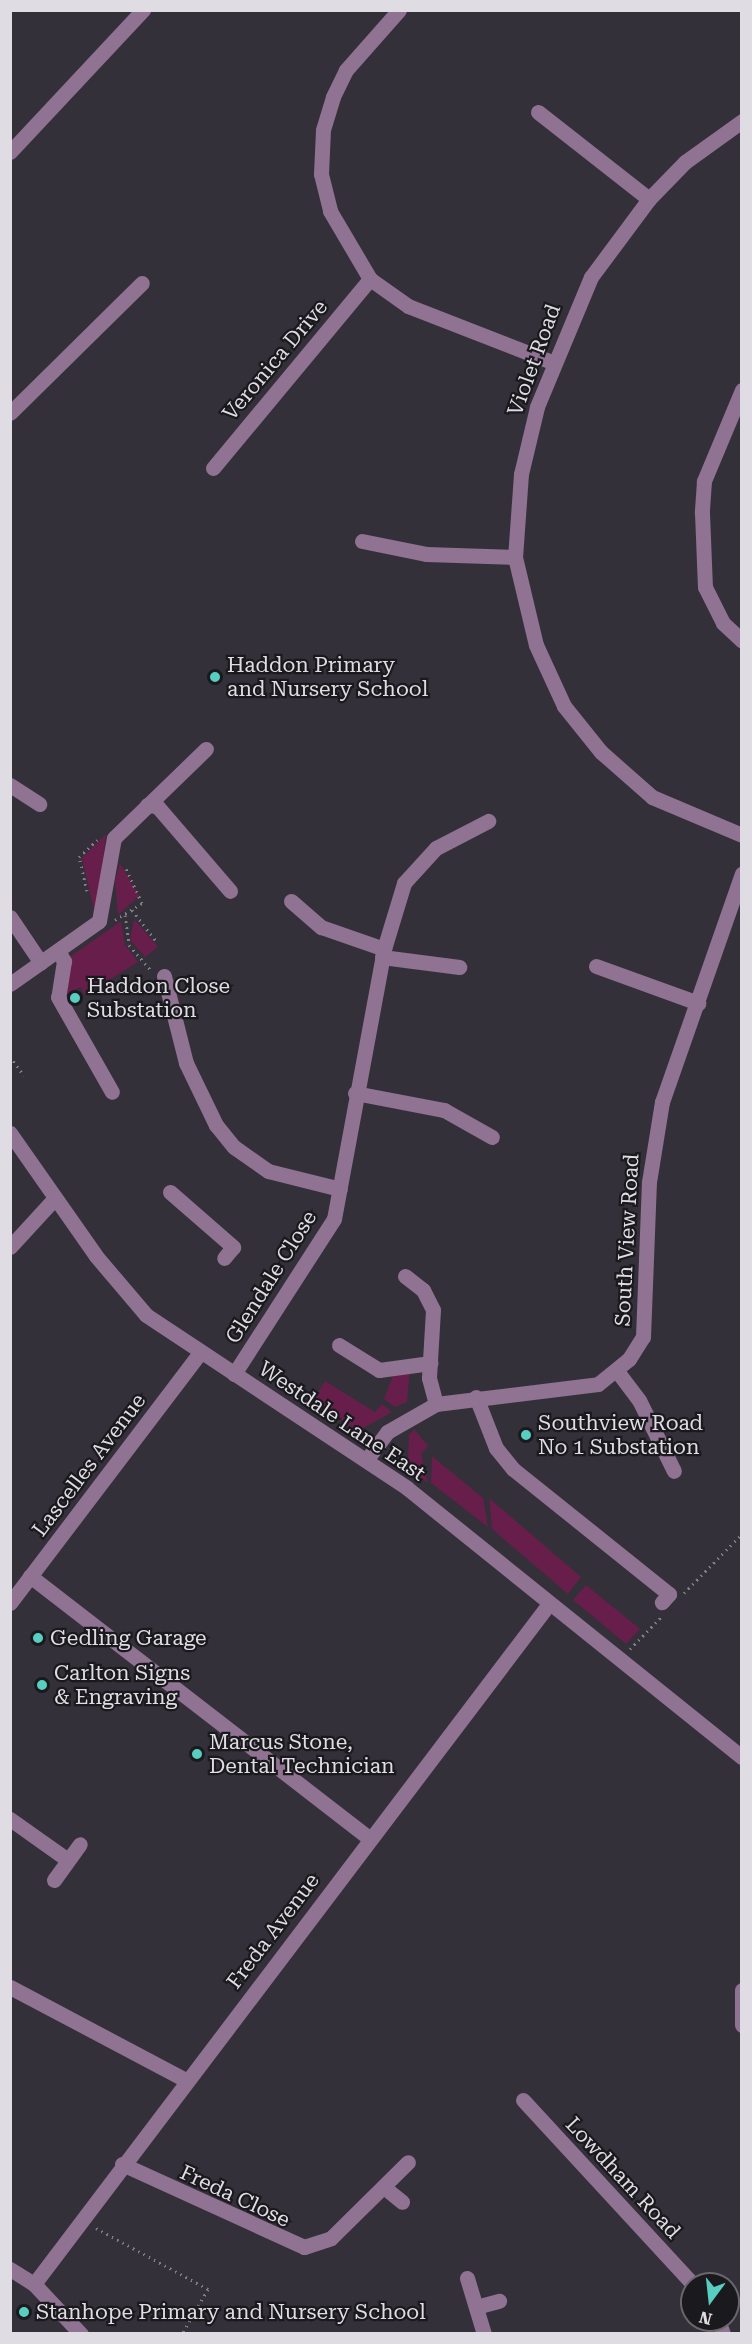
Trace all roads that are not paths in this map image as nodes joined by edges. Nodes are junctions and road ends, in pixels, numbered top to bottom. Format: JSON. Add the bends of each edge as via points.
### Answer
{"nodes":[{"id":1,"x":143,"y":10,"type":"edge"},
{"id":2,"x":399,"y":10,"type":"edge"},
{"id":3,"x":538,"y":112,"type":"dead end"},
{"id":4,"x":741,"y":121,"type":"edge"},
{"id":5,"x":10,"y":130,"type":"edge"},
{"id":6,"x":15,"y":148,"type":"edge"},
{"id":7,"x":649,"y":199,"type":"junction"},
{"id":8,"x":370,"y":279,"type":"junction"},
{"id":9,"x":142,"y":283,"type":"dead end"},
{"id":10,"x":552,"y":362,"type":"junction"},
{"id":11,"x":741,"y":390,"type":"edge"},
{"id":12,"x":10,"y":413,"type":"edge"},
{"id":13,"x":213,"y":468,"type":"dead end"},
{"id":14,"x":362,"y":541,"type":"dead end"},
{"id":15,"x":515,"y":557,"type":"junction"},
{"id":16,"x":741,"y":641,"type":"edge"},
{"id":17,"x":206,"y":749,"type":"dead end"},
{"id":18,"x":10,"y":785,"type":"edge"},
{"id":19,"x":39,"y":804,"type":"dead end"},
{"id":20,"x":147,"y":805,"type":"junction"},
{"id":21,"x":488,"y":821,"type":"dead end"},
{"id":22,"x":741,"y":835,"type":"edge"},
{"id":23,"x":741,"y":874,"type":"edge"},
{"id":24,"x":230,"y":891,"type":"dead end"},
{"id":25,"x":291,"y":902,"type":"dead end"},
{"id":26,"x":10,"y":917,"type":"edge"},
{"id":27,"x":58,"y":951,"type":"junction"},
{"id":28,"x":383,"y":953,"type":"junction"},
{"id":29,"x":40,"y":963,"type":"junction"},
{"id":30,"x":596,"y":966,"type":"dead end"},
{"id":31,"x":459,"y":967,"type":"dead end"},
{"id":32,"x":164,"y":976,"type":"road end"},
{"id":33,"x":10,"y":984,"type":"edge"},
{"id":34,"x":698,"y":1003,"type":"junction"},
{"id":35,"x":112,"y":1092,"type":"dead end"},
{"id":36,"x":355,"y":1093,"type":"junction"},
{"id":37,"x":10,"y":1133,"type":"edge"},
{"id":38,"x":492,"y":1137,"type":"dead end"},
{"id":39,"x":340,"y":1189,"type":"junction"},
{"id":40,"x":170,"y":1192,"type":"dead end"},
{"id":41,"x":54,"y":1199,"type":"junction"},
{"id":42,"x":10,"y":1247,"type":"edge"},
{"id":43,"x":224,"y":1258,"type":"dead end"},
{"id":44,"x":405,"y":1276,"type":"dead end"},
{"id":45,"x":339,"y":1345,"type":"dead end"},
{"id":46,"x":200,"y":1353,"type":"junction"},
{"id":47,"x":431,"y":1363,"type":"junction"},
{"id":48,"x":617,"y":1371,"type":"junction"},
{"id":49,"x":234,"y":1374,"type":"junction"},
{"id":50,"x":477,"y":1397,"type":"junction"},
{"id":51,"x":436,"y":1404,"type":"junction"},
{"id":52,"x":368,"y":1459,"type":"junction"},
{"id":53,"x":674,"y":1472,"type":"dead end"},
{"id":54,"x":30,"y":1576,"type":"junction"},
{"id":55,"x":10,"y":1603,"type":"edge"},
{"id":56,"x":669,"y":1604,"type":"road end"},
{"id":57,"x":548,"y":1605,"type":"junction"},
{"id":58,"x":741,"y":1757,"type":"edge"},
{"id":59,"x":10,"y":1819,"type":"edge"},
{"id":60,"x":370,"y":1839,"type":"junction"},
{"id":61,"x":80,"y":1844,"type":"dead end"},
{"id":62,"x":68,"y":1860,"type":"junction"},
{"id":63,"x":54,"y":1880,"type":"dead end"},
{"id":64,"x":10,"y":1987,"type":"edge"},
{"id":65,"x":741,"y":1990,"type":"edge"},
{"id":66,"x":741,"y":2025,"type":"edge"},
{"id":67,"x":186,"y":2080,"type":"junction"},
{"id":68,"x":523,"y":2100,"type":"dead end"},
{"id":69,"x":408,"y":2162,"type":"dead end"},
{"id":70,"x":122,"y":2164,"type":"junction"},
{"id":71,"x":385,"y":2188,"type":"junction"},
{"id":72,"x":402,"y":2202,"type":"dead end"},
{"id":73,"x":10,"y":2269,"type":"edge"},
{"id":74,"x":682,"y":2272,"type":"edge"},
{"id":75,"x":467,"y":2278,"type":"dead end"},
{"id":76,"x":34,"y":2284,"type":"junction"},
{"id":77,"x":499,"y":2301,"type":"dead end"},
{"id":78,"x":476,"y":2307,"type":"junction"},
{"id":79,"x":81,"y":2334,"type":"edge"},
{"id":80,"x":484,"y":2334,"type":"edge"}],
"edges":[{"from":1,"to":6,"type":"street"},
{"from":2,"to":8,"type":"street","via":[[346,70],[323,130],[321,174],[330,211]]},
{"from":3,"to":7,"type":"street"},
{"from":4,"to":7,"type":"street","name":"Violet Road","via":[[685,162]]},
{"from":5,"to":6,"type":"street"},
{"from":7,"to":10,"type":"street","name":"Violet Road","via":[[591,277]]},
{"from":8,"to":10,"type":"street","via":[[408,306]]},
{"from":8,"to":13,"type":"street","name":"Veronica Drive"},
{"from":9,"to":12,"type":"street"},
{"from":10,"to":15,"type":"street","name":"Violet Road","via":[[521,474]]},
{"from":11,"to":16,"type":"street","via":[[707,471],[702,513],[705,587],[723,623]]},
{"from":14,"to":15,"type":"street","via":[[426,554]]},
{"from":15,"to":22,"type":"street","name":"Violet Road","via":[[536,645],[564,706],[601,752],[652,797]]},
{"from":17,"to":20,"type":"street"},
{"from":18,"to":19,"type":"street"},
{"from":20,"to":24,"type":"street","via":[[157,807]]},
{"from":20,"to":27,"type":"street","via":[[114,838],[99,921]]},
{"from":21,"to":28,"type":"street","name":"Glendale Close","via":[[436,848],[404,883]]},
{"from":23,"to":34,"type":"street","name":"South View Road"},
{"from":25,"to":28,"type":"street","via":[[321,927]]},
{"from":26,"to":29,"type":"street"},
{"from":27,"to":29,"type":"street"},
{"from":27,"to":35,"type":"street","via":[[63,961],[58,996]]},
{"from":28,"to":31,"type":"street"},
{"from":28,"to":36,"type":"street","name":"Glendale Close"},
{"from":29,"to":33,"type":"street"},
{"from":30,"to":34,"type":"street"},
{"from":32,"to":39,"type":"street","via":[[186,1063],[216,1125],[234,1147],[268,1171]]},
{"from":34,"to":48,"type":"street","name":"South View Road","via":[[662,1102],[653,1146],[643,1337]]},
{"from":36,"to":38,"type":"street","via":[[444,1110]]},
{"from":36,"to":39,"type":"street","name":"Glendale Close"},
{"from":37,"to":41,"type":"street","name":"Westdale Lane East"},
{"from":39,"to":49,"type":"street","name":"Glendale Close","via":[[323,1242]]},
{"from":40,"to":43,"type":"street","via":[[232,1247]]},
{"from":41,"to":42,"type":"street"},
{"from":41,"to":46,"type":"street","name":"Westdale Lane East","via":[[146,1315]]},
{"from":44,"to":47,"type":"street","via":[[423,1290],[433,1310]]},
{"from":45,"to":47,"type":"street","via":[[379,1370]]},
{"from":46,"to":49,"type":"street","name":"Westdale Lane East"},
{"from":46,"to":54,"type":"street","name":"Lascelles Avenue"},
{"from":47,"to":51,"type":"street"},
{"from":48,"to":50,"type":"street","name":"South View Road","via":[[598,1384],[572,1390]]},
{"from":48,"to":53,"type":"street","via":[[639,1400]]},
{"from":49,"to":52,"type":"street","name":"Westdale Lane East"},
{"from":50,"to":51,"type":"street","name":"South View Road"},
{"from":50,"to":56,"type":"street","via":[[496,1448],[513,1469],[669,1594]]},
{"from":51,"to":52,"type":"street","name":"South View Road","via":[[387,1432]]},
{"from":52,"to":57,"type":"street","name":"Westdale Lane East"},
{"from":54,"to":55,"type":"street","name":"Lascelles Avenue"},
{"from":54,"to":60,"type":"street"},
{"from":57,"to":58,"type":"street","name":"Westdale Lane East"},
{"from":57,"to":60,"type":"street","name":"Freda Avenue"},
{"from":59,"to":62,"type":"street"},
{"from":60,"to":67,"type":"street","name":"Freda Avenue"},
{"from":61,"to":62,"type":"street"},
{"from":62,"to":63,"type":"street"},
{"from":64,"to":67,"type":"street"},
{"from":65,"to":66,"type":"street"},
{"from":67,"to":70,"type":"street","name":"Freda Avenue"},
{"from":68,"to":74,"type":"street","name":"Lowdham Road"},
{"from":69,"to":71,"type":"street","name":"Freda Close"},
{"from":70,"to":71,"type":"street","name":"Freda Close","via":[[304,2247],[331,2238]]},
{"from":70,"to":76,"type":"street","name":"Freda Avenue"},
{"from":71,"to":72,"type":"street"},
{"from":73,"to":76,"type":"street"},
{"from":75,"to":78,"type":"street"},
{"from":76,"to":79,"type":"street"},
{"from":77,"to":78,"type":"street"},
{"from":78,"to":80,"type":"street"}]}
